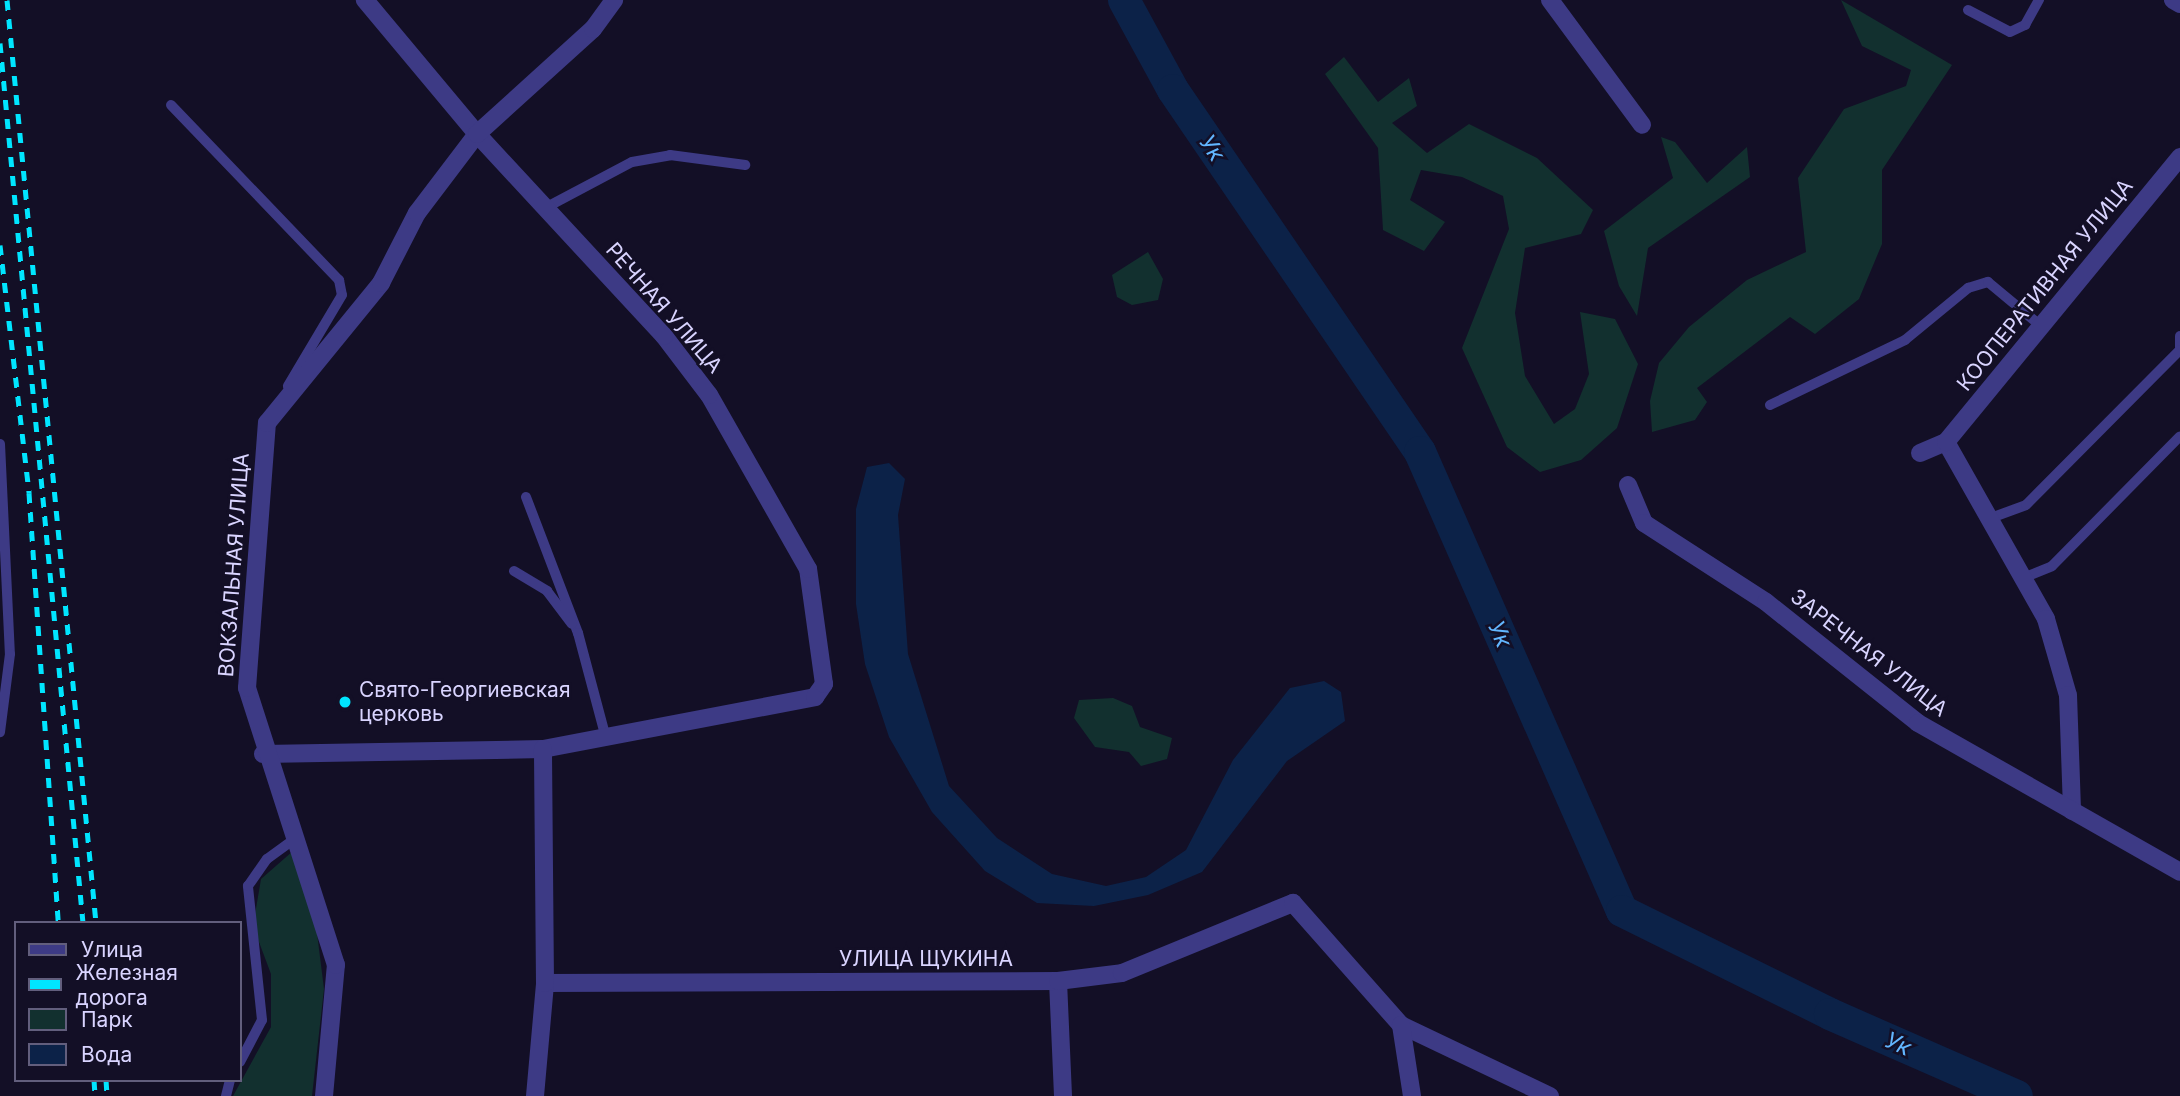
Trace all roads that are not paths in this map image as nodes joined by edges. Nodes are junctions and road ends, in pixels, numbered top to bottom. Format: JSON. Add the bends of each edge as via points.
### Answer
{"nodes":[{"id":1,"x":365,"y":0,"type":"edge"},
{"id":2,"x":614,"y":0,"type":"edge"},
{"id":3,"x":1550,"y":0,"type":"edge"},
{"id":4,"x":2039,"y":0,"type":"edge"},
{"id":5,"x":2173,"y":0,"type":"edge"},
{"id":6,"x":2180,"y":4,"type":"edge"},
{"id":7,"x":1968,"y":10,"type":"dead end"},
{"id":8,"x":171,"y":105,"type":"dead end"},
{"id":9,"x":1642,"y":125,"type":"dead end"},
{"id":10,"x":477,"y":134,"type":"junction"},
{"id":11,"x":2180,"y":157,"type":"edge"},
{"id":12,"x":745,"y":165,"type":"dead end"},
{"id":13,"x":545,"y":208,"type":"junction"},
{"id":14,"x":2041,"y":326,"type":"junction"},
{"id":15,"x":2180,"y":336,"type":"edge"},
{"id":16,"x":2180,"y":349,"type":"edge"},
{"id":17,"x":1770,"y":405,"type":"dead end"},
{"id":18,"x":267,"y":423,"type":"junction"},
{"id":19,"x":2180,"y":436,"type":"edge"},
{"id":20,"x":1946,"y":442,"type":"junction"},
{"id":21,"x":0,"y":444,"type":"edge"},
{"id":22,"x":1920,"y":453,"type":"dead end"},
{"id":23,"x":1628,"y":485,"type":"dead end"},
{"id":24,"x":526,"y":497,"type":"dead end"},
{"id":25,"x":1988,"y":519,"type":"junction"},
{"id":26,"x":514,"y":571,"type":"dead end"},
{"id":27,"x":2023,"y":578,"type":"junction"},
{"id":28,"x":578,"y":633,"type":"junction"},
{"id":29,"x":0,"y":732,"type":"edge"},
{"id":30,"x":606,"y":739,"type":"junction"},
{"id":31,"x":543,"y":749,"type":"junction"},
{"id":32,"x":263,"y":754,"type":"junction"},
{"id":33,"x":2072,"y":811,"type":"junction"},
{"id":34,"x":295,"y":839,"type":"junction"},
{"id":35,"x":2180,"y":872,"type":"edge"},
{"id":36,"x":1058,"y":981,"type":"junction"},
{"id":37,"x":545,"y":983,"type":"junction"},
{"id":38,"x":1401,"y":1025,"type":"junction"},
{"id":39,"x":242,"y":1058,"type":"edge"},
{"id":40,"x":324,"y":1096,"type":"edge"},
{"id":41,"x":535,"y":1096,"type":"edge"},
{"id":42,"x":1063,"y":1096,"type":"edge"},
{"id":43,"x":1412,"y":1096,"type":"edge"},
{"id":44,"x":1550,"y":1096,"type":"edge"}],
"edges":[{"from":1,"to":10,"type":"street","name":"РЕЧНАЯ УЛИЦА"},
{"from":2,"to":10,"type":"street","via":[[593,29]]},
{"from":3,"to":9,"type":"street"},
{"from":4,"to":7,"type":"lane","via":[[2025,25],[2010,32]]},
{"from":5,"to":6,"type":"street"},
{"from":8,"to":18,"type":"lane","via":[[339,281],[341,295]]},
{"from":10,"to":13,"type":"street","name":"РЕЧНАЯ УЛИЦА"},
{"from":10,"to":18,"type":"street","via":[[417,213],[381,283]]},
{"from":11,"to":14,"type":"street","name":"КООПЕРАТИВНАЯ УЛИЦА"},
{"from":12,"to":13,"type":"lane","via":[[670,155],[632,162]]},
{"from":13,"to":30,"type":"street","name":"РЕЧНАЯ УЛИЦА","via":[[664,336],[755,467],[808,569],[825,673],[815,697]]},
{"from":14,"to":17,"type":"lane","via":[[1987,282],[1968,288],[1905,340]]},
{"from":14,"to":20,"type":"street","name":"КООПЕРАТИВНАЯ УЛИЦА"},
{"from":15,"to":16,"type":"lane"},
{"from":16,"to":25,"type":"lane","via":[[2026,505]]},
{"from":18,"to":32,"type":"street","name":"ВОКЗАЛЬНАЯ УЛИЦА","via":[[247,688]]},
{"from":19,"to":27,"type":"lane","via":[[2052,566]]},
{"from":20,"to":22,"type":"street","name":"КООПЕРАТИВНАЯ УЛИЦА"},
{"from":20,"to":25,"type":"street"},
{"from":21,"to":29,"type":"lane","via":[[10,654]]},
{"from":23,"to":33,"type":"street","name":"ЗАРЕЧНАЯ УЛИЦА","via":[[1644,523],[1766,603],[1918,723]]},
{"from":24,"to":28,"type":"lane"},
{"from":25,"to":27,"type":"street"},
{"from":26,"to":28,"type":"lane","via":[[547,591]]},
{"from":27,"to":33,"type":"street","via":[[2046,619],[2068,695]]},
{"from":28,"to":30,"type":"lane"},
{"from":30,"to":31,"type":"street"},
{"from":31,"to":32,"type":"street"},
{"from":31,"to":37,"type":"street"},
{"from":32,"to":34,"type":"street","name":"ВОКЗАЛЬНАЯ УЛИЦА"},
{"from":33,"to":35,"type":"street","name":"ЗАРЕЧНАЯ УЛИЦА"},
{"from":34,"to":39,"type":"lane","via":[[267,859],[248,886],[248,939],[263,983],[262,1020]]},
{"from":34,"to":40,"type":"street","name":"ВОКЗАЛЬНАЯ УЛИЦА","via":[[314,881],[336,965]]},
{"from":36,"to":37,"type":"street","name":"УЛИЦА ЩУКИНА"},
{"from":36,"to":38,"type":"street","name":"УЛИЦА ЩУКИНА","via":[[1144,966],[1293,903]]},
{"from":36,"to":42,"type":"street"},
{"from":37,"to":41,"type":"street"},
{"from":38,"to":43,"type":"street"},
{"from":38,"to":44,"type":"street"}]}
